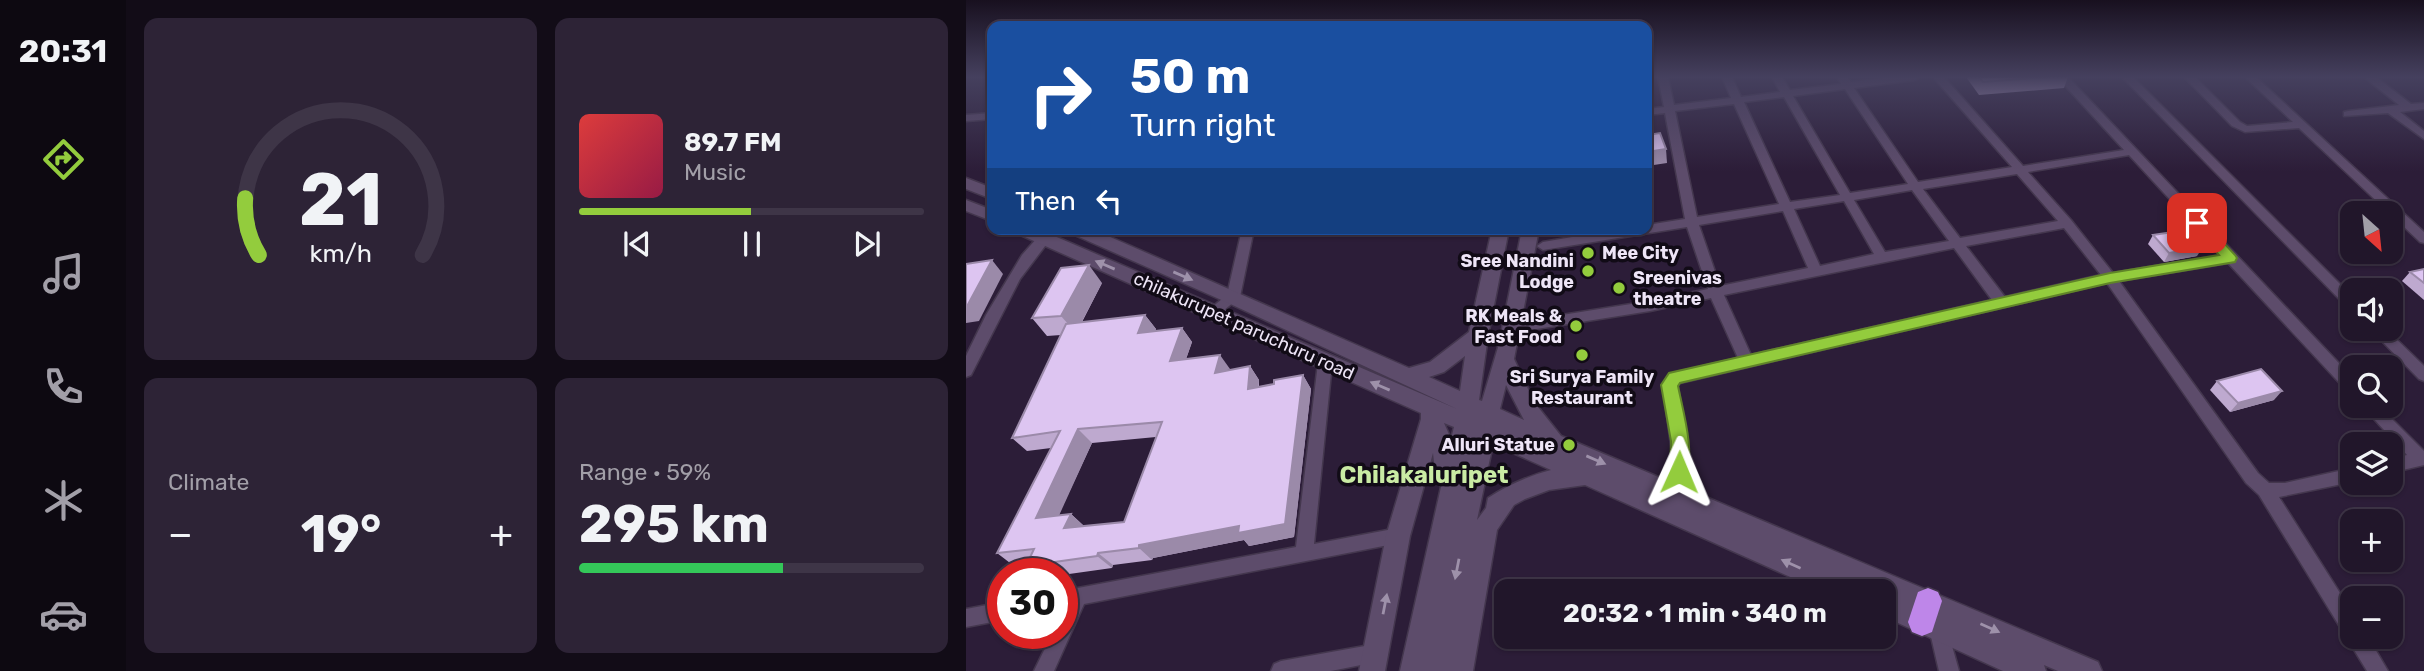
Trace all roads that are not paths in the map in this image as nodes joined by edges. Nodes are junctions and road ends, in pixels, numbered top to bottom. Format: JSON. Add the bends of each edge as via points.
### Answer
{"nodes":[{"id":1,"x":1683,"y":108,"type":"edge"},
{"id":2,"x":1740,"y":108,"type":"edge"},
{"id":3,"x":1794,"y":108,"type":"edge"},
{"id":4,"x":1863,"y":108,"type":"edge"},
{"id":5,"x":1966,"y":108,"type":"edge"},
{"id":6,"x":2090,"y":108,"type":"edge"},
{"id":7,"x":2158,"y":108,"type":"edge"},
{"id":8,"x":2220,"y":108,"type":"edge"},
{"id":9,"x":2284,"y":108,"type":"edge"},
{"id":10,"x":2396,"y":108,"type":"edge"},
{"id":11,"x":2390,"y":109,"type":"junction"},
{"id":12,"x":1671,"y":110,"type":"junction"},
{"id":13,"x":1652,"y":112,"type":"edge"},
{"id":14,"x":2348,"y":114,"type":"dead end"},
{"id":15,"x":987,"y":116,"type":"edge"},
{"id":16,"x":966,"y":118,"type":"edge"},
{"id":17,"x":2302,"y":125,"type":"junction"},
{"id":18,"x":2424,"y":136,"type":"edge"},
{"id":19,"x":2130,"y":152,"type":"junction"},
{"id":20,"x":2020,"y":169,"type":"junction"},
{"id":21,"x":966,"y":183,"type":"edge"},
{"id":22,"x":1915,"y":186,"type":"junction"},
{"id":23,"x":987,"y":192,"type":"edge"},
{"id":24,"x":1846,"y":197,"type":"junction"},
{"id":25,"x":966,"y":205,"type":"edge"},
{"id":26,"x":1787,"y":206,"type":"junction"},
{"id":27,"x":987,"y":214,"type":"edge"},
{"id":28,"x":1692,"y":222,"type":"junction"},
{"id":29,"x":2067,"y":223,"type":"junction"},
{"id":30,"x":1652,"y":228,"type":"edge"},
{"id":31,"x":1046,"y":235,"type":"edge"},
{"id":32,"x":1049,"y":235,"type":"edge"},
{"id":33,"x":1090,"y":235,"type":"edge"},
{"id":34,"x":1247,"y":235,"type":"edge"},
{"id":35,"x":1501,"y":235,"type":"edge"},
{"id":36,"x":1530,"y":235,"type":"edge"},
{"id":37,"x":1609,"y":235,"type":"edge"},
{"id":38,"x":2424,"y":239,"type":"edge"},
{"id":39,"x":1958,"y":245,"type":"junction"},
{"id":40,"x":1542,"y":246,"type":"dead end"},
{"id":41,"x":1882,"y":257,"type":"junction"},
{"id":42,"x":2230,"y":258,"type":"junction"},
{"id":43,"x":1816,"y":271,"type":"junction"},
{"id":44,"x":2110,"y":278,"type":"junction"},
{"id":45,"x":1715,"y":291,"type":"junction"},
{"id":46,"x":2340,"y":292,"type":"edge"},
{"id":47,"x":1233,"y":297,"type":"junction"},
{"id":48,"x":2001,"y":302,"type":"junction"},
{"id":49,"x":1213,"y":312,"type":"junction"},
{"id":50,"x":1512,"y":328,"type":"dead end"},
{"id":51,"x":1478,"y":336,"type":"junction"},
{"id":52,"x":2389,"y":341,"type":"edge"},
{"id":53,"x":1504,"y":359,"type":"junction"},
{"id":54,"x":1746,"y":361,"type":"junction"},
{"id":55,"x":1325,"y":363,"type":"junction"},
{"id":56,"x":966,"y":371,"type":"edge"},
{"id":57,"x":2340,"y":374,"type":"edge"},
{"id":58,"x":2424,"y":375,"type":"edge"},
{"id":59,"x":1407,"y":377,"type":"junction"},
{"id":60,"x":1428,"y":412,"type":"junction"},
{"id":61,"x":1477,"y":418,"type":"junction"},
{"id":62,"x":2382,"y":418,"type":"edge"},
{"id":63,"x":1556,"y":443,"type":"junction"},
{"id":64,"x":2422,"y":458,"type":"edge"},
{"id":65,"x":2403,"y":463,"type":"edge"},
{"id":66,"x":1590,"y":476,"type":"junction"},
{"id":67,"x":2340,"y":478,"type":"edge"},
{"id":68,"x":2265,"y":490,"type":"junction"},
{"id":69,"x":1450,"y":498,"type":"junction"},
{"id":70,"x":1506,"y":498,"type":"junction"},
{"id":71,"x":1666,"y":500,"type":"junction"},
{"id":72,"x":1464,"y":533,"type":"junction"},
{"id":73,"x":1398,"y":536,"type":"junction"},
{"id":74,"x":1304,"y":554,"type":"junction"},
{"id":75,"x":1827,"y":579,"type":"edge"},
{"id":76,"x":1078,"y":596,"type":"edge"},
{"id":77,"x":1896,"y":608,"type":"edge"},
{"id":78,"x":2340,"y":610,"type":"edge"},
{"id":79,"x":987,"y":614,"type":"edge"},
{"id":80,"x":1929,"y":617,"type":"junction"},
{"id":81,"x":966,"y":618,"type":"edge"},
{"id":82,"x":1054,"y":649,"type":"edge"},
{"id":83,"x":2364,"y":649,"type":"edge"},
{"id":84,"x":1374,"y":662,"type":"edge"},
{"id":85,"x":1044,"y":671,"type":"edge"},
{"id":86,"x":1281,"y":671,"type":"edge"},
{"id":87,"x":1413,"y":671,"type":"edge"},
{"id":88,"x":1437,"y":671,"type":"edge"},
{"id":89,"x":1460,"y":671,"type":"edge"},
{"id":90,"x":1950,"y":671,"type":"edge"},
{"id":91,"x":2034,"y":671,"type":"edge"},
{"id":92,"x":2089,"y":671,"type":"edge"},
{"id":93,"x":2378,"y":671,"type":"edge"}],
"edges":[{"from":1,"to":12,"type":"street"},
{"from":2,"to":26,"type":"street"},
{"from":3,"to":24,"type":"street"},
{"from":4,"to":22,"type":"street"},
{"from":5,"to":20,"type":"street"},
{"from":6,"to":19,"type":"street"},
{"from":7,"to":46,"type":"street"},
{"from":8,"to":17,"type":"street","via":[[2245,129]]},
{"from":9,"to":17,"type":"street"},
{"from":10,"to":11,"type":"street"},
{"from":11,"to":14,"type":"street"},
{"from":11,"to":18,"type":"street"},
{"from":12,"to":13,"type":"street"},
{"from":12,"to":28,"type":"street"},
{"from":15,"to":16,"type":"street"},
{"from":17,"to":38,"type":"street"},
{"from":19,"to":20,"type":"street"},
{"from":19,"to":42,"type":"street"},
{"from":20,"to":22,"type":"street"},
{"from":20,"to":29,"type":"street"},
{"from":21,"to":23,"type":"main road"},
{"from":22,"to":24,"type":"street"},
{"from":22,"to":39,"type":"street"},
{"from":24,"to":26,"type":"street"},
{"from":24,"to":41,"type":"street"},
{"from":25,"to":27,"type":"main road"},
{"from":26,"to":28,"type":"street"},
{"from":26,"to":43,"type":"street"},
{"from":28,"to":30,"type":"street"},
{"from":28,"to":45,"type":"street"},
{"from":29,"to":39,"type":"street"},
{"from":29,"to":44,"type":"street"},
{"from":31,"to":56,"type":"street","via":[[990,322]]},
{"from":49,"to":32,"type":"main road","name":"chilakurupet paruchuru road","one_way":true},
{"from":33,"to":47,"type":"main road","name":"chilakurupet paruchuru road","one_way":true},
{"from":34,"to":47,"type":"street"},
{"from":35,"to":51,"type":"main road"},
{"from":36,"to":53,"type":"main road"},
{"from":37,"to":40,"type":"street"},
{"from":39,"to":41,"type":"street"},
{"from":39,"to":48,"type":"street"},
{"from":41,"to":43,"type":"street"},
{"from":42,"to":44,"type":"street"},
{"from":42,"to":57,"type":"street"},
{"from":43,"to":45,"type":"street"},
{"from":44,"to":48,"type":"street"},
{"from":44,"to":68,"type":"street"},
{"from":45,"to":50,"type":"street"},
{"from":45,"to":54,"type":"street"},
{"from":47,"to":49,"type":"street"},
{"from":47,"to":59,"type":"main road","name":"chilakurupet paruchuru road"},
{"from":48,"to":54,"type":"street"},
{"from":49,"to":55,"type":"main road","name":"chilakurupet paruchuru road"},
{"from":51,"to":59,"type":"main road","via":[[1437,367]]},
{"from":51,"to":61,"type":"main road"},
{"from":52,"to":58,"type":"street"},
{"from":53,"to":61,"type":"main road"},
{"from":53,"to":63,"type":"main road","via":[[1526,407]]},
{"from":54,"to":71,"type":"street","via":[[1671,382],[1681,460]]},
{"from":60,"to":55,"type":"main road","name":"chilakurupet paruchuru road","one_way":true},
{"from":55,"to":74,"type":"street"},
{"from":59,"to":61,"type":"main road","name":"chilakurupet paruchuru road"},
{"from":60,"to":61,"type":"main road","name":"chilakurupet paruchuru road"},
{"from":60,"to":69,"type":"main road","via":[[1443,444]]},
{"from":60,"to":73,"type":"main road"},
{"from":61,"to":63,"type":"main road"},
{"from":61,"to":66,"type":"main road"},
{"from":61,"to":69,"type":"main road"},
{"from":61,"to":72,"type":"main road"},
{"from":62,"to":64,"type":"street"},
{"from":63,"to":71,"type":"main road","one_way":true},
{"from":64,"to":65,"type":"street"},
{"from":66,"to":70,"type":"main road","via":[[1531,484]]},
{"from":66,"to":71,"type":"main road"},
{"from":67,"to":68,"type":"street"},
{"from":68,"to":78,"type":"street"},
{"from":69,"to":87,"type":"main road"},
{"from":70,"to":72,"type":"main road"},
{"from":70,"to":89,"type":"main road","via":[[1486,527]]},
{"from":75,"to":71,"type":"main road","one_way":true},
{"from":71,"to":80,"type":"main road"},
{"from":72,"to":88,"type":"main road","one_way":true},
{"from":73,"to":74,"type":"street"},
{"from":84,"to":73,"type":"main road","one_way":true},
{"from":74,"to":76,"type":"street"},
{"from":77,"to":80,"type":"main road"},
{"from":79,"to":81,"type":"street"},
{"from":80,"to":90,"type":"street"},
{"from":80,"to":91,"type":"main road"},
{"from":80,"to":92,"type":"main road","one_way":true},
{"from":82,"to":85,"type":"street"},
{"from":83,"to":93,"type":"street"},
{"from":84,"to":86,"type":"street"}]}
